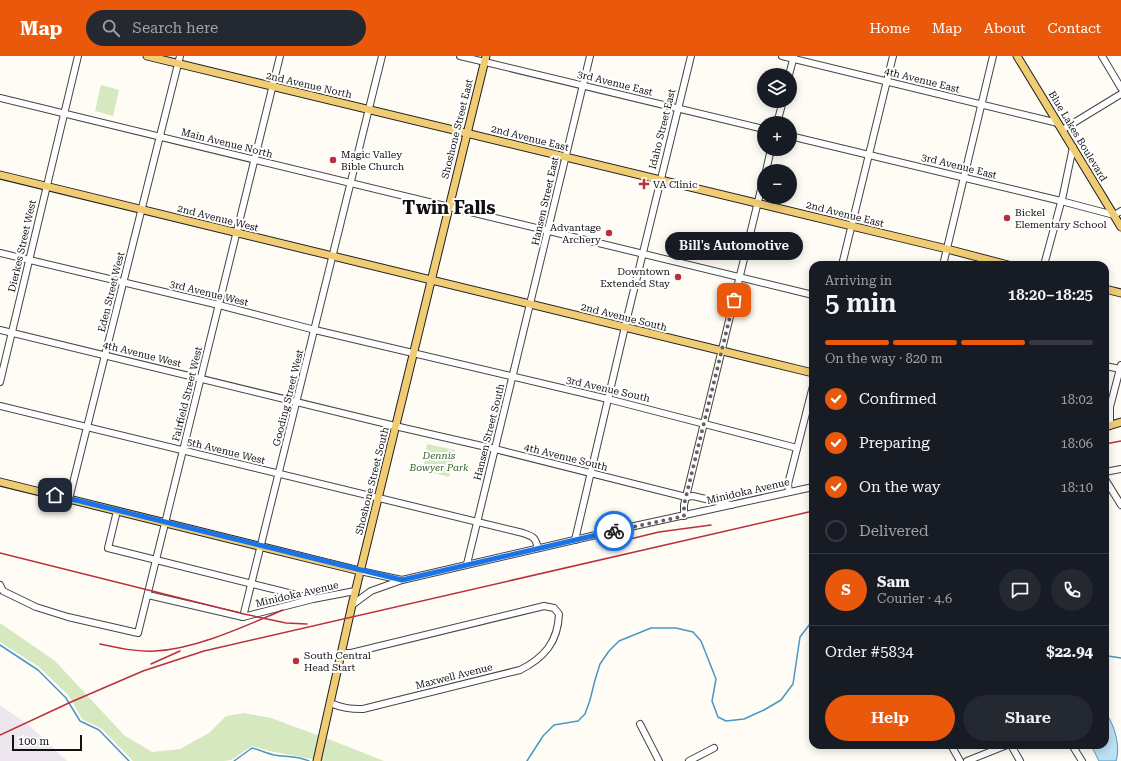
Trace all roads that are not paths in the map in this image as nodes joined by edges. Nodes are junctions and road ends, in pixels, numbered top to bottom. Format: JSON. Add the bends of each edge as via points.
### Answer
{"nodes":[{"id":1,"x":78,"y":56,"type":"edge"},
{"id":2,"x":147,"y":56,"type":"edge"},
{"id":3,"x":280,"y":56,"type":"edge"},
{"id":4,"x":382,"y":56,"type":"edge"},
{"id":5,"x":460,"y":56,"type":"edge"},
{"id":6,"x":590,"y":56,"type":"edge"},
{"id":7,"x":691,"y":56,"type":"edge"},
{"id":8,"x":782,"y":56,"type":"edge"},
{"id":9,"x":893,"y":56,"type":"edge"},
{"id":10,"x":993,"y":56,"type":"edge"},
{"id":11,"x":1017,"y":56,"type":"edge"},
{"id":12,"x":1102,"y":56,"type":"edge"},
{"id":13,"x":793,"y":57,"type":"edge"},
{"id":14,"x":485,"y":59,"type":"edge"},
{"id":15,"x":179,"y":60,"type":"edge"},
{"id":16,"x":791,"y":68,"type":"edge"},
{"id":17,"x":887,"y":82,"type":"junction"},
{"id":18,"x":272,"y":86,"type":"junction"},
{"id":19,"x":583,"y":86,"type":"junction"},
{"id":20,"x":1121,"y":88,"type":"edge"},
{"id":21,"x":1121,"y":94,"type":"edge"},
{"id":22,"x":0,"y":98,"type":"edge"},
{"id":23,"x":981,"y":105,"type":"junction"},
{"id":24,"x":678,"y":108,"type":"junction"},
{"id":25,"x":369,"y":110,"type":"junction"},
{"id":26,"x":64,"y":114,"type":"junction"},
{"id":27,"x":1058,"y":123,"type":"junction"},
{"id":28,"x":757,"y":127,"type":"edge"},
{"id":29,"x":1062,"y":130,"type":"junction"},
{"id":30,"x":467,"y":133,"type":"junction"},
{"id":31,"x":160,"y":137,"type":"junction"},
{"id":32,"x":797,"y":138,"type":"edge"},
{"id":33,"x":1073,"y":147,"type":"junction"},
{"id":34,"x":869,"y":155,"type":"junction"},
{"id":35,"x":565,"y":157,"type":"junction"},
{"id":36,"x":255,"y":160,"type":"junction"},
{"id":37,"x":0,"y":176,"type":"edge"},
{"id":38,"x":964,"y":178,"type":"junction"},
{"id":39,"x":660,"y":180,"type":"junction"},
{"id":40,"x":352,"y":183,"type":"junction"},
{"id":41,"x":46,"y":186,"type":"junction"},
{"id":42,"x":1061,"y":201,"type":"junction"},
{"id":43,"x":757,"y":204,"type":"edge"},
{"id":44,"x":758,"y":204,"type":"joint"},
{"id":45,"x":448,"y":207,"type":"junction"},
{"id":46,"x":142,"y":210,"type":"junction"},
{"id":47,"x":1121,"y":211,"type":"edge"},
{"id":48,"x":1114,"y":215,"type":"junction"},
{"id":49,"x":851,"y":226,"type":"junction"},
{"id":50,"x":1121,"y":227,"type":"edge"},
{"id":51,"x":548,"y":230,"type":"junction"},
{"id":52,"x":236,"y":234,"type":"junction"},
{"id":53,"x":947,"y":249,"type":"junction"},
{"id":54,"x":0,"y":253,"type":"edge"},
{"id":55,"x":642,"y":254,"type":"junction"},
{"id":56,"x":333,"y":256,"type":"junction"},
{"id":57,"x":29,"y":260,"type":"junction"},
{"id":58,"x":843,"y":261,"type":"edge"},
{"id":59,"x":944,"y":261,"type":"edge"},
{"id":60,"x":993,"y":261,"type":"edge"},
{"id":61,"x":1045,"y":261,"type":"edge"},
{"id":62,"x":739,"y":277,"type":"junction"},
{"id":63,"x":430,"y":281,"type":"junction"},
{"id":64,"x":124,"y":283,"type":"junction"},
{"id":65,"x":1109,"y":290,"type":"edge"},
{"id":66,"x":1121,"y":293,"type":"edge"},
{"id":67,"x":809,"y":294,"type":"edge"},
{"id":68,"x":530,"y":304,"type":"junction"},
{"id":69,"x":219,"y":305,"type":"junction"},
{"id":70,"x":625,"y":328,"type":"junction"},
{"id":71,"x":0,"y":330,"type":"edge"},
{"id":72,"x":315,"y":330,"type":"junction"},
{"id":73,"x":12,"y":333,"type":"junction"},
{"id":74,"x":722,"y":351,"type":"junction"},
{"id":75,"x":413,"y":353,"type":"junction"},
{"id":76,"x":105,"y":355,"type":"junction"},
{"id":77,"x":1109,"y":366,"type":"edge"},
{"id":78,"x":1121,"y":368,"type":"edge"},
{"id":79,"x":809,"y":372,"type":"edge"},
{"id":80,"x":512,"y":377,"type":"junction"},
{"id":81,"x":201,"y":378,"type":"junction"},
{"id":82,"x":0,"y":382,"type":"edge"},
{"id":83,"x":608,"y":399,"type":"junction"},
{"id":84,"x":297,"y":402,"type":"junction"},
{"id":85,"x":809,"y":402,"type":"edge"},
{"id":86,"x":0,"y":406,"type":"edge"},
{"id":87,"x":704,"y":423,"type":"junction"},
{"id":88,"x":1113,"y":425,"type":"edge"},
{"id":89,"x":395,"y":426,"type":"junction"},
{"id":90,"x":87,"y":427,"type":"junction"},
{"id":91,"x":797,"y":448,"type":"junction"},
{"id":92,"x":495,"y":449,"type":"junction"},
{"id":93,"x":183,"y":450,"type":"junction"},
{"id":94,"x":1121,"y":469,"type":"edge"},
{"id":95,"x":1109,"y":471,"type":"edge"},
{"id":96,"x":279,"y":474,"type":"junction"},
{"id":97,"x":590,"y":474,"type":"junction"},
{"id":98,"x":0,"y":482,"type":"edge"},
{"id":99,"x":1109,"y":486,"type":"edge"},
{"id":100,"x":809,"y":488,"type":"edge"},
{"id":101,"x":789,"y":492,"type":"junction"},
{"id":102,"x":686,"y":497,"type":"junction"},
{"id":103,"x":378,"y":498,"type":"junction"},
{"id":104,"x":69,"y":499,"type":"junction"},
{"id":105,"x":731,"y":505,"type":"junction"},
{"id":106,"x":1121,"y":505,"type":"edge"},
{"id":107,"x":117,"y":511,"type":"junction"},
{"id":108,"x":684,"y":516,"type":"junction"},
{"id":109,"x":166,"y":522,"type":"junction"},
{"id":110,"x":477,"y":522,"type":"junction"},
{"id":111,"x":575,"y":540,"type":"junction"},
{"id":112,"x":261,"y":546,"type":"junction"},
{"id":113,"x":538,"y":548,"type":"junction"},
{"id":114,"x":156,"y":560,"type":"junction"},
{"id":115,"x":467,"y":564,"type":"junction"},
{"id":116,"x":360,"y":571,"type":"junction"},
{"id":117,"x":402,"y":580,"type":"junction"},
{"id":118,"x":252,"y":584,"type":"junction"},
{"id":119,"x":0,"y":585,"type":"edge"},
{"id":120,"x":355,"y":591,"type":"junction"},
{"id":121,"x":148,"y":595,"type":"junction"},
{"id":122,"x":313,"y":599,"type":"junction"},
{"id":123,"x":352,"y":605,"type":"junction"},
{"id":124,"x":243,"y":617,"type":"junction"},
{"id":125,"x":341,"y":653,"type":"junction"},
{"id":126,"x":330,"y":705,"type":"junction"},
{"id":127,"x":640,"y":724,"type":"dead end"},
{"id":128,"x":714,"y":748,"type":"dead end"},
{"id":129,"x":953,"y":749,"type":"edge"},
{"id":130,"x":997,"y":749,"type":"edge"},
{"id":131,"x":1013,"y":749,"type":"edge"},
{"id":132,"x":1074,"y":749,"type":"edge"},
{"id":133,"x":317,"y":761,"type":"edge"},
{"id":134,"x":659,"y":761,"type":"edge"},
{"id":135,"x":689,"y":761,"type":"edge"},
{"id":136,"x":960,"y":761,"type":"edge"},
{"id":137,"x":967,"y":761,"type":"edge"},
{"id":138,"x":1020,"y":761,"type":"edge"},
{"id":139,"x":1082,"y":761,"type":"edge"}],
"edges":[{"from":1,"to":26,"type":"street","name":"Dierkes Street West"},
{"from":2,"to":15,"type":"main road","name":"2nd Avenue North"},
{"from":3,"to":18,"type":"street","name":"Fairfield Street West"},
{"from":4,"to":25,"type":"street","name":"Gooding Street West"},
{"from":5,"to":14,"type":"street","name":"3rd Avenue East"},
{"from":6,"to":19,"type":"street","name":"Hansen Street East"},
{"from":7,"to":24,"type":"street","name":"Idaho Street East"},
{"from":8,"to":13,"type":"street","name":"4th Avenue East"},
{"from":9,"to":17,"type":"street"},
{"from":10,"to":23,"type":"street"},
{"from":11,"to":27,"type":"main road","name":"Blue Lakes Boulevard"},
{"from":12,"to":20,"type":"street"},
{"from":13,"to":16,"type":"street"},
{"from":13,"to":17,"type":"street","name":"4th Avenue East"},
{"from":14,"to":19,"type":"street","name":"3rd Avenue East"},
{"from":14,"to":30,"type":"main road","name":"Shoshone Street East"},
{"from":15,"to":18,"type":"main road","name":"2nd Avenue North"},
{"from":15,"to":31,"type":"street","name":"Eden Street West"},
{"from":17,"to":23,"type":"street","name":"4th Avenue East"},
{"from":17,"to":34,"type":"street"},
{"from":18,"to":25,"type":"main road","name":"2nd Avenue North"},
{"from":18,"to":36,"type":"street","name":"Fairfield Street West"},
{"from":19,"to":24,"type":"street","name":"3rd Avenue East"},
{"from":19,"to":35,"type":"street","name":"Hansen Street East"},
{"from":21,"to":29,"type":"street"},
{"from":22,"to":26,"type":"street","name":"Main Avenue North"},
{"from":23,"to":27,"type":"street","name":"4th Avenue East"},
{"from":23,"to":38,"type":"street"},
{"from":24,"to":28,"type":"street","name":"3rd Avenue East"},
{"from":24,"to":39,"type":"street","name":"Idaho Street East"},
{"from":25,"to":30,"type":"main road","name":"2nd Avenue North"},
{"from":25,"to":40,"type":"street","name":"Gooding Street West"},
{"from":26,"to":31,"type":"street","name":"Main Avenue North"},
{"from":26,"to":41,"type":"street","name":"Dierkes Street West"},
{"from":27,"to":29,"type":"main road","name":"Blue Lakes Boulevard"},
{"from":29,"to":33,"type":"main road","name":"Blue Lakes Boulevard"},
{"from":30,"to":35,"type":"main road","name":"2nd Avenue East"},
{"from":30,"to":45,"type":"main road","name":"Shoshone Street East"},
{"from":31,"to":36,"type":"street","name":"Main Avenue North"},
{"from":31,"to":46,"type":"street","name":"Eden Street West"},
{"from":32,"to":34,"type":"street","name":"3rd Avenue East"},
{"from":33,"to":42,"type":"street"},
{"from":33,"to":48,"type":"main road","name":"Blue Lakes Boulevard"},
{"from":34,"to":38,"type":"street","name":"3rd Avenue East"},
{"from":34,"to":49,"type":"street"},
{"from":35,"to":39,"type":"main road","name":"2nd Avenue East"},
{"from":35,"to":51,"type":"street","name":"Hansen Street East"},
{"from":36,"to":40,"type":"street","name":"Main Avenue North"},
{"from":36,"to":52,"type":"street","name":"Fairfield Street West"},
{"from":37,"to":41,"type":"main road","name":"2nd Avenue West"},
{"from":38,"to":42,"type":"street","name":"3rd Avenue East"},
{"from":38,"to":53,"type":"street"},
{"from":39,"to":43,"type":"main road","name":"2nd Avenue East"},
{"from":39,"to":55,"type":"street","name":"Idaho Street East"},
{"from":40,"to":45,"type":"street","name":"Main Avenue North"},
{"from":40,"to":56,"type":"street","name":"Gooding Street West"},
{"from":41,"to":46,"type":"main road","name":"2nd Avenue West"},
{"from":41,"to":57,"type":"street","name":"Dierkes Street West"},
{"from":42,"to":48,"type":"street","name":"3rd Avenue East"},
{"from":42,"to":61,"type":"street"},
{"from":44,"to":49,"type":"main road","name":"2nd Avenue East"},
{"from":44,"to":62,"type":"street"},
{"from":45,"to":51,"type":"street","name":"Main Avenue North"},
{"from":45,"to":63,"type":"main road","name":"Shoshone Street South"},
{"from":46,"to":52,"type":"main road","name":"2nd Avenue West"},
{"from":46,"to":64,"type":"street","name":"Eden Street West"},
{"from":47,"to":48,"type":"street"},
{"from":48,"to":50,"type":"main road","name":"Blue Lakes Boulevard"},
{"from":49,"to":53,"type":"main road","name":"2nd Avenue East"},
{"from":49,"to":58,"type":"street"},
{"from":51,"to":55,"type":"street","name":"Main Avenue North"},
{"from":51,"to":68,"type":"street","name":"Hansen Street East"},
{"from":52,"to":56,"type":"main road","name":"2nd Avenue West"},
{"from":52,"to":69,"type":"street","name":"Fairfield Street West"},
{"from":53,"to":59,"type":"street"},
{"from":53,"to":60,"type":"main road","name":"2nd Avenue East"},
{"from":54,"to":57,"type":"street","name":"3rd Avenue West"},
{"from":55,"to":62,"type":"street","name":"Main Avenue North"},
{"from":55,"to":70,"type":"street","name":"Idaho Street East"},
{"from":56,"to":63,"type":"main road","name":"2nd Avenue West"},
{"from":56,"to":72,"type":"street","name":"Gooding Street West"},
{"from":57,"to":64,"type":"street","name":"3rd Avenue West"},
{"from":57,"to":73,"type":"street","name":"Dierkes Street West"},
{"from":62,"to":67,"type":"street","name":"Main Avenue North"},
{"from":62,"to":74,"type":"street"},
{"from":63,"to":68,"type":"main road","name":"2nd Avenue South"},
{"from":63,"to":75,"type":"main road","name":"Shoshone Street South"},
{"from":64,"to":69,"type":"street","name":"3rd Avenue West"},
{"from":64,"to":76,"type":"street","name":"Eden Street West"},
{"from":65,"to":66,"type":"main road"},
{"from":68,"to":70,"type":"main road","name":"2nd Avenue South"},
{"from":68,"to":80,"type":"street","name":"Hansen Street South"},
{"from":69,"to":72,"type":"street","name":"3rd Avenue West"},
{"from":69,"to":81,"type":"street","name":"Fairfield Street West"},
{"from":70,"to":74,"type":"main road","name":"2nd Avenue South"},
{"from":70,"to":83,"type":"street","name":"Idaho Street East"},
{"from":71,"to":73,"type":"street","name":"4th Avenue West"},
{"from":72,"to":75,"type":"street","name":"3rd Avenue West"},
{"from":72,"to":84,"type":"street","name":"Gooding Street West"},
{"from":73,"to":76,"type":"street","name":"4th Avenue West"},
{"from":73,"to":82,"type":"street","name":"Dierkes Street West"},
{"from":74,"to":79,"type":"main road","name":"2nd Avenue South"},
{"from":74,"to":87,"type":"street"},
{"from":75,"to":80,"type":"street","name":"3rd Avenue South"},
{"from":75,"to":89,"type":"main road","name":"Shoshone Street South"},
{"from":76,"to":81,"type":"street","name":"4th Avenue West"},
{"from":76,"to":90,"type":"street","name":"Eden Street West"},
{"from":77,"to":78,"type":"street"},
{"from":78,"to":88,"type":"street","via":[[1110,407]]},
{"from":80,"to":83,"type":"street","name":"3rd Avenue South"},
{"from":80,"to":92,"type":"street","name":"Hansen Street South"},
{"from":81,"to":84,"type":"street","name":"4th Avenue West"},
{"from":81,"to":93,"type":"street","name":"Fairfield Street West"},
{"from":83,"to":87,"type":"street","name":"3rd Avenue South"},
{"from":83,"to":97,"type":"street","name":"Idaho Street East"},
{"from":84,"to":89,"type":"street","name":"4th Avenue West"},
{"from":84,"to":96,"type":"street","name":"Gooding Street West"},
{"from":85,"to":91,"type":"street"},
{"from":86,"to":90,"type":"street","name":"5th Avenue West"},
{"from":87,"to":91,"type":"street","name":"3rd Avenue South"},
{"from":87,"to":102,"type":"street"},
{"from":89,"to":92,"type":"street","name":"4th Avenue South"},
{"from":89,"to":103,"type":"main road","name":"Shoshone Street South"},
{"from":90,"to":93,"type":"street","name":"5th Avenue West"},
{"from":90,"to":104,"type":"street","name":"Eden Street West"},
{"from":91,"to":101,"type":"street","via":[[788,484]]},
{"from":92,"to":97,"type":"street","name":"4th Avenue South"},
{"from":92,"to":110,"type":"street","name":"Hansen Street South"},
{"from":93,"to":96,"type":"street","name":"5th Avenue West"},
{"from":93,"to":109,"type":"street","name":"Fairfield Street West"},
{"from":94,"to":95,"type":"street"},
{"from":96,"to":103,"type":"street","name":"5th Avenue West"},
{"from":96,"to":112,"type":"street","name":"Gooding Street West"},
{"from":97,"to":102,"type":"street","name":"4th Avenue South"},
{"from":97,"to":111,"type":"street","name":"Idaho Street East"},
{"from":98,"to":104,"type":"main road"},
{"from":99,"to":106,"type":"street"},
{"from":100,"to":101,"type":"street","name":"Minidoka Avenue"},
{"from":101,"to":105,"type":"street","name":"Minidoka Avenue"},
{"from":102,"to":105,"type":"street","name":"4th Avenue South","via":[[693,496]]},
{"from":102,"to":108,"type":"street"},
{"from":103,"to":110,"type":"street","name":"5th Avenue West"},
{"from":103,"to":116,"type":"main road","name":"Shoshone Street South"},
{"from":104,"to":107,"type":"main road"},
{"from":105,"to":108,"type":"street","name":"Minidoka Avenue"},
{"from":107,"to":109,"type":"main road"},
{"from":107,"to":114,"type":"street","via":[[108,548]]},
{"from":108,"to":111,"type":"street","name":"Minidoka Avenue"},
{"from":109,"to":112,"type":"main road"},
{"from":109,"to":114,"type":"street","name":"Fairfield Street West"},
{"from":110,"to":113,"type":"street","name":"5th Avenue West","via":[[533,536]]},
{"from":110,"to":115,"type":"street","name":"Hansen Street South"},
{"from":111,"to":113,"type":"street","name":"Minidoka Avenue"},
{"from":112,"to":116,"type":"main road"},
{"from":112,"to":118,"type":"street","name":"Gooding Street West"},
{"from":113,"to":115,"type":"street","name":"Minidoka Avenue"},
{"from":114,"to":118,"type":"street"},
{"from":114,"to":121,"type":"street","name":"Fairfield Street West"},
{"from":115,"to":117,"type":"street","name":"Minidoka Avenue"},
{"from":116,"to":117,"type":"street","name":"Minidoka Avenue"},
{"from":116,"to":120,"type":"main road","name":"Shoshone Street South"},
{"from":117,"to":123,"type":"street","via":[[371,591]]},
{"from":118,"to":122,"type":"street"},
{"from":118,"to":124,"type":"street","name":"Gooding Street West"},
{"from":119,"to":121,"type":"street","name":"Fairfield Street West","via":[[3,591],[36,607],[138,633]]},
{"from":120,"to":122,"type":"street","name":"Minidoka Avenue"},
{"from":120,"to":123,"type":"main road","name":"Shoshone Street South"},
{"from":121,"to":124,"type":"street"},
{"from":122,"to":124,"type":"street","name":"Minidoka Avenue"},
{"from":123,"to":125,"type":"main road","name":"Shoshone Street South"},
{"from":125,"to":126,"type":"main road","name":"Shoshone Street South"},
{"from":125,"to":126,"type":"street","name":"Maxwell Avenue","via":[[366,650],[544,606],[554,608],[559,614],[558,627],[548,649],[531,665],[520,670],[363,708],[348,710]]},
{"from":126,"to":133,"type":"main road","name":"Shoshone Street South"},
{"from":127,"to":134,"type":"street"},
{"from":128,"to":135,"type":"street"},
{"from":129,"to":136,"type":"street"},
{"from":130,"to":137,"type":"street"},
{"from":131,"to":138,"type":"street"},
{"from":132,"to":139,"type":"street"}]}
